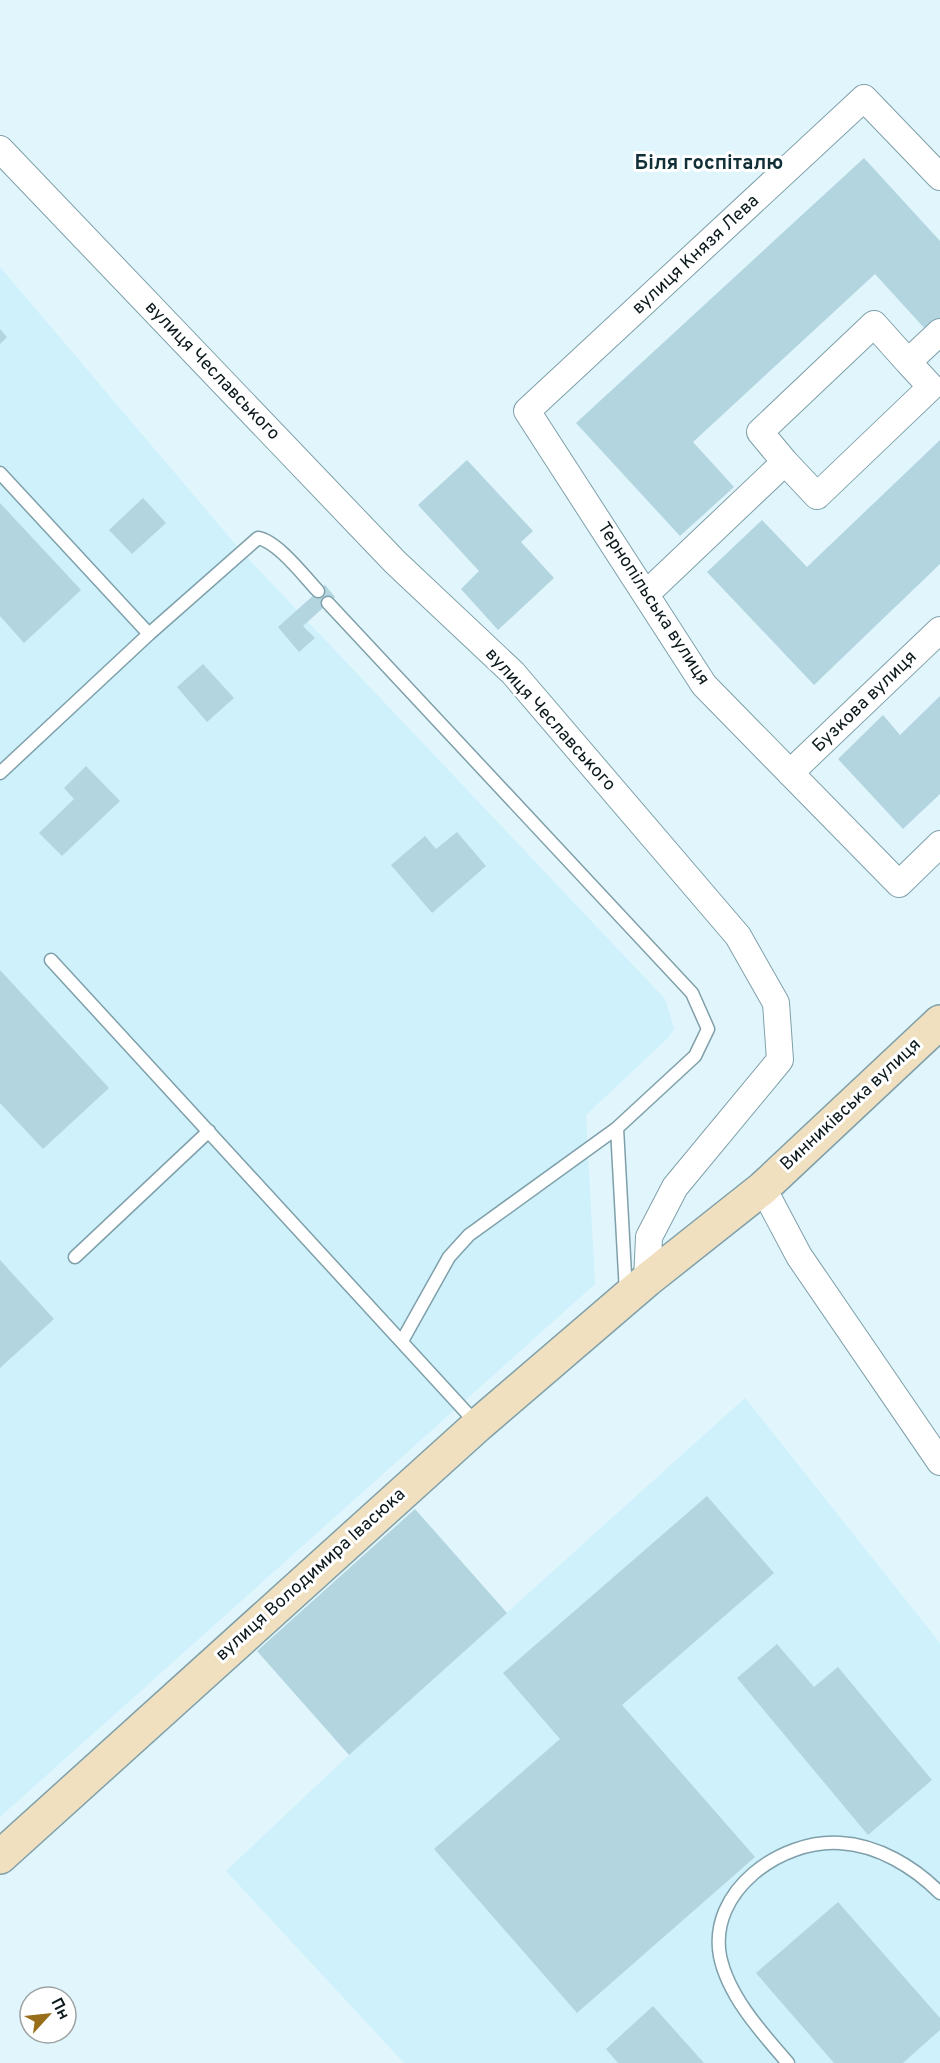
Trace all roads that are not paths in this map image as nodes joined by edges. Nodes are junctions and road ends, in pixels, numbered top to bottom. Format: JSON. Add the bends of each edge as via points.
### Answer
{"nodes":[{"id":1,"x":0,"y":149,"type":"edge"},
{"id":2,"x":940,"y":177,"type":"edge"},
{"id":3,"x":940,"y":332,"type":"edge"},
{"id":4,"x":908,"y":362,"type":"junction"},
{"id":5,"x":527,"y":411,"type":"joint"},
{"id":6,"x":785,"y":462,"type":"junction"},
{"id":7,"x":0,"y":473,"type":"edge"},
{"id":8,"x":318,"y":591,"type":"dead end"},
{"id":9,"x":646,"y":594,"type":"junction"},
{"id":10,"x":328,"y":603,"type":"dead end"},
{"id":11,"x":940,"y":630,"type":"edge"},
{"id":12,"x":149,"y":634,"type":"junction"},
{"id":13,"x":0,"y":773,"type":"edge"},
{"id":14,"x":790,"y":773,"type":"junction"},
{"id":15,"x":940,"y":844,"type":"edge"},
{"id":16,"x":51,"y":960,"type":"dead end"},
{"id":17,"x":940,"y":1022,"type":"edge"},
{"id":18,"x":617,"y":1128,"type":"junction"},
{"id":19,"x":209,"y":1131,"type":"junction"},
{"id":20,"x":763,"y":1188,"type":"junction"},
{"id":21,"x":75,"y":1257,"type":"dead end"},
{"id":22,"x":637,"y":1289,"type":"junction"},
{"id":23,"x":402,"y":1341,"type":"junction"},
{"id":24,"x":478,"y":1425,"type":"junction"},
{"id":25,"x":940,"y":1462,"type":"edge"},
{"id":26,"x":0,"y":1857,"type":"edge"},
{"id":27,"x":940,"y":1893,"type":"edge"},
{"id":28,"x":788,"y":2063,"type":"edge"}],
"edges":[{"from":1,"to":22,"type":"street","name":"вулиця Чеславського","via":[[395,562],[513,673],[738,936],[776,1003],[780,1060],[675,1187],[649,1237]]},
{"from":2,"to":5,"type":"street","name":"вулиця Князя Лева","via":[[864,98]]},
{"from":3,"to":4,"type":"street"},
{"from":4,"to":6,"type":"street","via":[[932,387],[817,496]]},
{"from":4,"to":6,"type":"street","via":[[874,324],[760,432]]},
{"from":5,"to":9,"type":"street","name":"Тернопільська вулиця"},
{"from":6,"to":9,"type":"street"},
{"from":7,"to":12,"type":"lane"},
{"from":8,"to":12,"type":"lane","via":[[278,549],[258,538]]},
{"from":9,"to":14,"type":"street","name":"Тернопільська вулиця","via":[[704,685]]},
{"from":10,"to":18,"type":"lane","via":[[692,993],[708,1029],[695,1056]]},
{"from":11,"to":14,"type":"street","name":"Бузкова вулиця"},
{"from":12,"to":13,"type":"lane"},
{"from":14,"to":15,"type":"street","name":"Тернопільська вулиця","via":[[899,884]]},
{"from":16,"to":19,"type":"lane"},
{"from":17,"to":20,"type":"main road","name":"Винниківська вулиця"},
{"from":18,"to":22,"type":"lane"},
{"from":18,"to":23,"type":"lane","via":[[470,1235],[449,1257]]},
{"from":19,"to":21,"type":"lane"},
{"from":19,"to":23,"type":"lane"},
{"from":20,"to":22,"type":"main road","name":"Винниківська вулиця"},
{"from":20,"to":25,"type":"street","via":[[799,1256]]},
{"from":22,"to":24,"type":"main road","name":"вулиця Володимира Івасюка"},
{"from":23,"to":24,"type":"lane"},
{"from":24,"to":26,"type":"main road","name":"вулиця Володимира Івасюка"},
{"from":27,"to":28,"type":"lane","via":[[891,1857],[841,1843],[813,1844],[786,1852],[759,1869],[737,1890],[724,1912],[720,1956],[739,2000]]}]}
